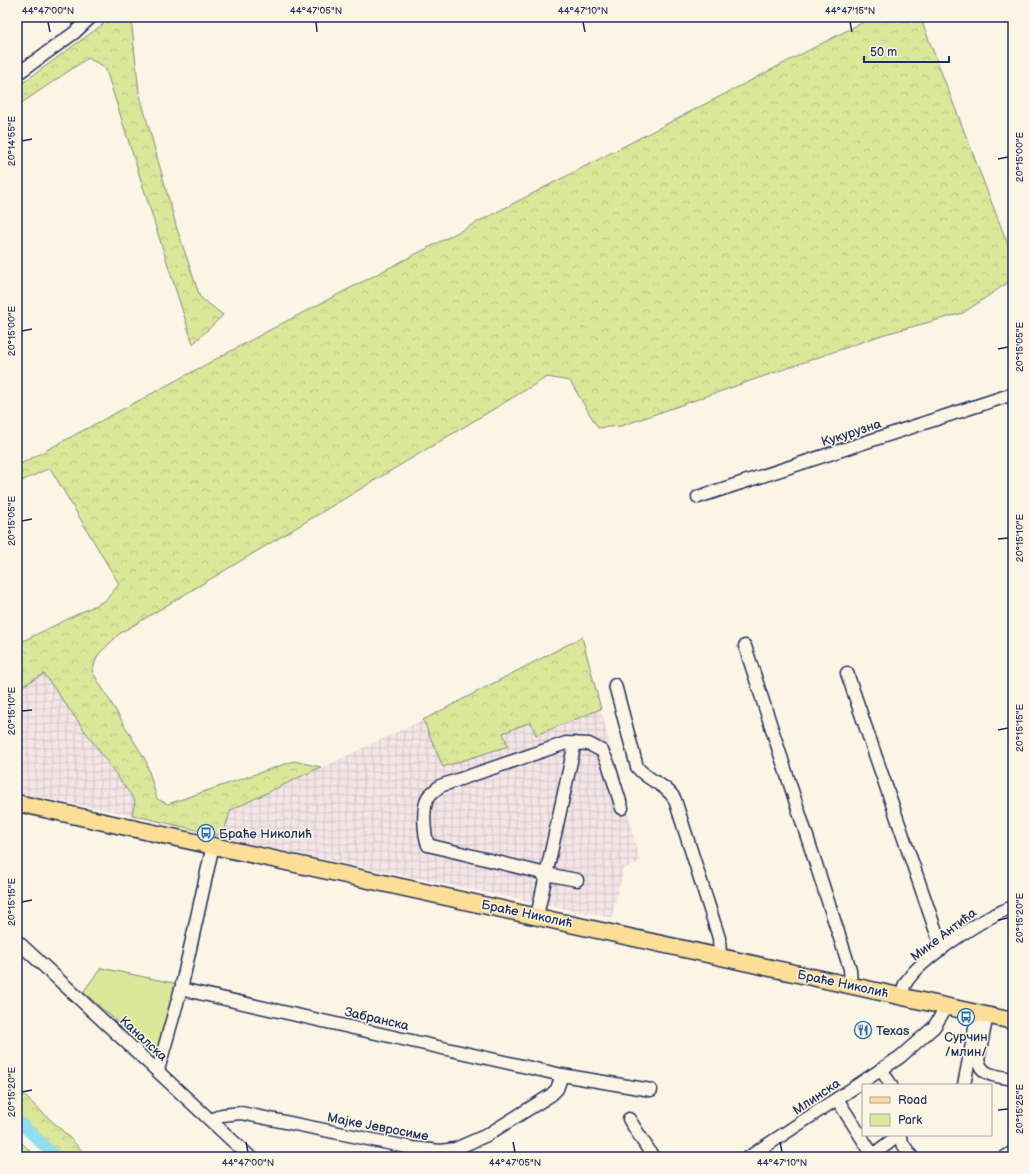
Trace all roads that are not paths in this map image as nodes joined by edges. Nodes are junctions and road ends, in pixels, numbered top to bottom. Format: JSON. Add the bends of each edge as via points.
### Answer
{"nodes":[{"id":1,"x":90,"y":17,"type":"edge"},
{"id":2,"x":17,"y":74,"type":"edge"},
{"id":3,"x":1013,"y":394,"type":"edge"},
{"id":4,"x":698,"y":497,"type":"dead end"},
{"id":5,"x":745,"y":646,"type":"dead end"},
{"id":6,"x":847,"y":673,"type":"dead end"},
{"id":7,"x":615,"y":685,"type":"dead end"},
{"id":8,"x":575,"y":743,"type":"junction"},
{"id":9,"x":17,"y":803,"type":"edge"},
{"id":10,"x":622,"y":808,"type":"dead end"},
{"id":11,"x":213,"y":845,"type":"junction"},
{"id":12,"x":546,"y":874,"type":"junction"},
{"id":13,"x":577,"y":880,"type":"dead end"},
{"id":14,"x":1013,"y":906,"type":"edge"},
{"id":15,"x":537,"y":916,"type":"junction"},
{"id":16,"x":17,"y":941,"type":"edge"},
{"id":17,"x":942,"y":949,"type":"junction"},
{"id":18,"x":720,"y":956,"type":"junction"},
{"id":19,"x":851,"y":984,"type":"junction"},
{"id":20,"x":181,"y":989,"type":"junction"},
{"id":21,"x":902,"y":996,"type":"junction"},
{"id":22,"x":947,"y":1006,"type":"junction"},
{"id":23,"x":982,"y":1014,"type":"junction"},
{"id":24,"x":1013,"y":1021,"type":"edge"},
{"id":25,"x":881,"y":1069,"type":"junction"},
{"id":26,"x":158,"y":1070,"type":"junction"},
{"id":27,"x":562,"y":1075,"type":"junction"},
{"id":28,"x":1013,"y":1079,"type":"edge"},
{"id":29,"x":890,"y":1084,"type":"edge"},
{"id":30,"x":964,"y":1084,"type":"edge"},
{"id":31,"x":651,"y":1090,"type":"dead end"},
{"id":32,"x":837,"y":1099,"type":"junction"},
{"id":33,"x":629,"y":1119,"type":"dead end"},
{"id":34,"x":211,"y":1120,"type":"junction"},
{"id":35,"x":898,"y":1136,"type":"edge"},
{"id":36,"x":899,"y":1136,"type":"edge"},
{"id":37,"x":1013,"y":1152,"type":"edge"},
{"id":38,"x":872,"y":1156,"type":"edge"},
{"id":39,"x":250,"y":1157,"type":"edge"},
{"id":40,"x":653,"y":1157,"type":"edge"},
{"id":41,"x":749,"y":1157,"type":"edge"},
{"id":42,"x":912,"y":1157,"type":"edge"},
{"id":43,"x":1005,"y":1157,"type":"edge"}],
"edges":[{"from":1,"to":2,"type":"street","via":[[74,33]]},
{"from":3,"to":4,"type":"street","name":"Кукурузна"},
{"from":5,"to":19,"type":"street","via":[[850,969]]},
{"from":6,"to":17,"type":"street"},
{"from":7,"to":18,"type":"street","via":[[637,767],[645,776],[668,791],[675,800],[719,938]]},
{"from":8,"to":10,"type":"street","via":[[589,744],[602,751]]},
{"from":8,"to":12,"type":"street"},
{"from":8,"to":12,"type":"street","via":[[566,743],[440,786],[428,797],[424,815],[424,836],[428,845]]},
{"from":9,"to":11,"type":"main road","name":"Браће Николић"},
{"from":11,"to":15,"type":"main road","name":"Браће Николић"},
{"from":11,"to":20,"type":"street"},
{"from":12,"to":13,"type":"street"},
{"from":12,"to":15,"type":"street"},
{"from":14,"to":17,"type":"street","name":"Мике Антића","via":[[992,915]]},
{"from":15,"to":18,"type":"main road","name":"Браће Николић"},
{"from":16,"to":26,"type":"street","name":"Каналска"},
{"from":17,"to":21,"type":"street","name":"Мике Антића","via":[[912,975],[905,984]]},
{"from":18,"to":19,"type":"main road","name":"Браће Николић"},
{"from":19,"to":21,"type":"main road","name":"Браће Николић"},
{"from":20,"to":26,"type":"street"},
{"from":20,"to":27,"type":"street","name":"Забранска"},
{"from":21,"to":22,"type":"main road","name":"Браће Николић"},
{"from":22,"to":23,"type":"main road","name":"Браће Николић"},
{"from":22,"to":25,"type":"street","name":"Млинска","via":[[925,1036]]},
{"from":23,"to":24,"type":"main road","name":"Браће Николић"},
{"from":23,"to":28,"type":"street","via":[[979,1066],[986,1073]]},
{"from":23,"to":30,"type":"street"},
{"from":25,"to":29,"type":"street"},
{"from":25,"to":32,"type":"street","name":"Млинска"},
{"from":26,"to":34,"type":"street","name":"Каналска"},
{"from":27,"to":31,"type":"street","name":"Забранска"},
{"from":27,"to":34,"type":"street","name":"Мајке Јевросиме","via":[[557,1089],[551,1095],[487,1135],[454,1149],[441,1151],[412,1148],[241,1113],[222,1115]]},
{"from":32,"to":38,"type":"street"},
{"from":32,"to":41,"type":"street","name":"Млинска"},
{"from":33,"to":40,"type":"street"},
{"from":34,"to":39,"type":"street","name":"Каналска"},
{"from":35,"to":38,"type":"street"},
{"from":36,"to":42,"type":"street"},
{"from":37,"to":43,"type":"street"}]}
